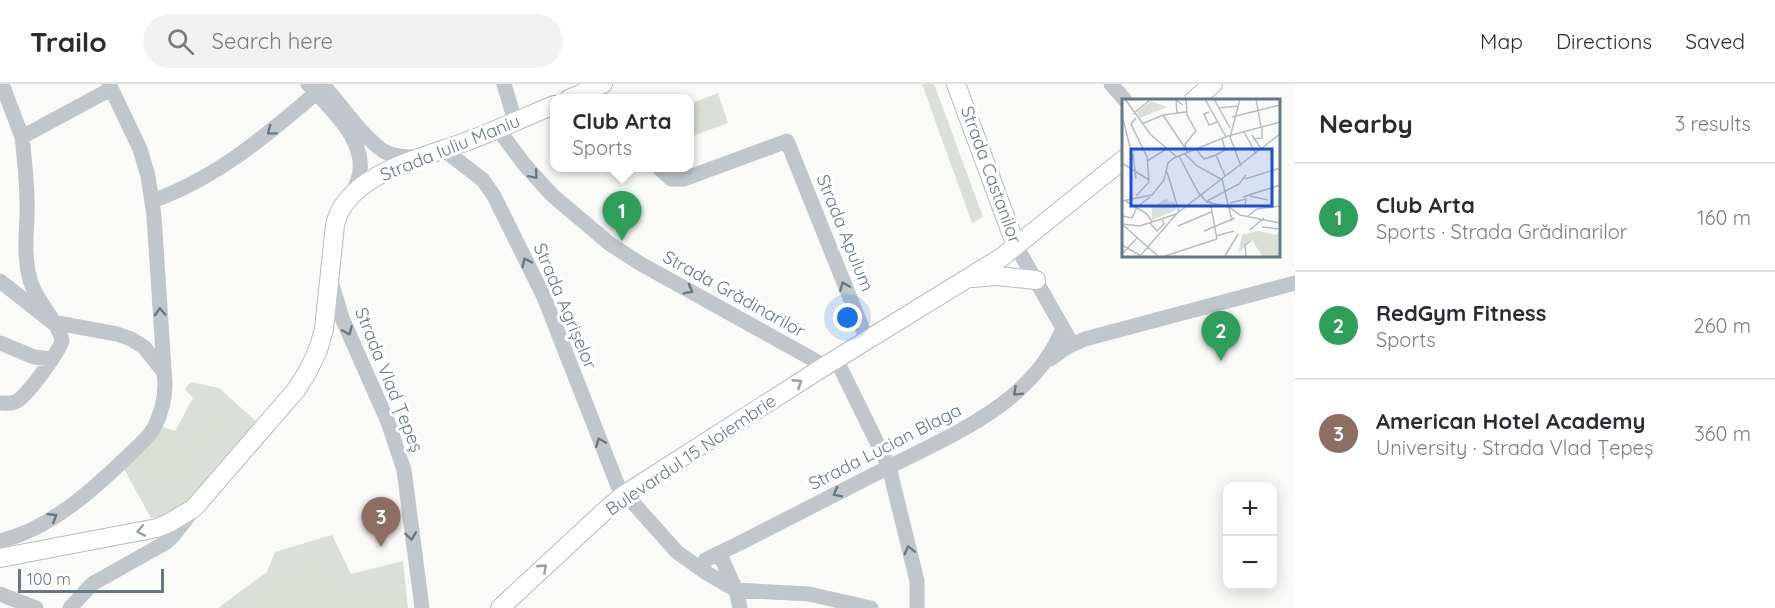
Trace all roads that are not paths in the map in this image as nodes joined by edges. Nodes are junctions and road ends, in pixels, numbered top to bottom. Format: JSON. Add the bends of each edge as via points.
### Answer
{"nodes":[{"id":1,"x":2,"y":84,"type":"edge"},
{"id":2,"x":504,"y":84,"type":"edge"},
{"id":3,"x":956,"y":84,"type":"edge"},
{"id":4,"x":1111,"y":84,"type":"edge"},
{"id":5,"x":1213,"y":84,"type":"edge"},
{"id":6,"x":110,"y":86,"type":"edge"},
{"id":7,"x":316,"y":87,"type":"edge"},
{"id":8,"x":602,"y":89,"type":"edge"},
{"id":9,"x":586,"y":94,"type":"edge"},
{"id":10,"x":1124,"y":99,"type":"edge"},
{"id":11,"x":1195,"y":99,"type":"edge"},
{"id":12,"x":550,"y":107,"type":"edge"},
{"id":13,"x":515,"y":122,"type":"junction"},
{"id":14,"x":498,"y":129,"type":"junction"},
{"id":15,"x":22,"y":137,"type":"junction"},
{"id":16,"x":444,"y":150,"type":"junction"},
{"id":17,"x":425,"y":157,"type":"junction"},
{"id":18,"x":1122,"y":161,"type":"edge"},
{"id":19,"x":663,"y":172,"type":"edge"},
{"id":20,"x":348,"y":199,"type":"junction"},
{"id":21,"x":152,"y":201,"type":"junction"},
{"id":22,"x":1016,"y":246,"type":"junction"},
{"id":23,"x":329,"y":276,"type":"junction"},
{"id":24,"x":964,"y":280,"type":"junction"},
{"id":25,"x":1036,"y":280,"type":"junction"},
{"id":26,"x":0,"y":281,"type":"edge"},
{"id":27,"x":1295,"y":283,"type":"edge"},
{"id":28,"x":52,"y":322,"type":"junction"},
{"id":29,"x":1063,"y":328,"type":"junction"},
{"id":30,"x":1085,"y":339,"type":"junction"},
{"id":31,"x":867,"y":340,"type":"junction"},
{"id":32,"x":0,"y":343,"type":"edge"},
{"id":33,"x":51,"y":359,"type":"junction"},
{"id":34,"x":831,"y":363,"type":"junction"},
{"id":35,"x":1044,"y":364,"type":"junction"},
{"id":36,"x":164,"y":371,"type":"junction"},
{"id":37,"x":0,"y":403,"type":"edge"},
{"id":38,"x":889,"y":467,"type":"junction"},
{"id":39,"x":625,"y":494,"type":"junction"},
{"id":40,"x":194,"y":508,"type":"junction"},
{"id":41,"x":0,"y":541,"type":"edge"},
{"id":42,"x":676,"y":552,"type":"junction"},
{"id":43,"x":719,"y":554,"type":"junction"},
{"id":44,"x":0,"y":558,"type":"edge"},
{"id":45,"x":703,"y":570,"type":"junction"},
{"id":46,"x":736,"y":590,"type":"junction"},
{"id":47,"x":0,"y":594,"type":"edge"},
{"id":48,"x":36,"y":608,"type":"edge"},
{"id":49,"x":70,"y":608,"type":"edge"},
{"id":50,"x":422,"y":608,"type":"edge"},
{"id":51,"x":500,"y":608,"type":"edge"},
{"id":52,"x":740,"y":608,"type":"edge"},
{"id":53,"x":871,"y":608,"type":"edge"},
{"id":54,"x":917,"y":608,"type":"edge"}],
"edges":[{"from":1,"to":15,"type":"street"},
{"from":2,"to":13,"type":"street"},
{"from":3,"to":22,"type":"main road","name":"Strada Castanilor"},
{"from":4,"to":10,"type":"street"},
{"from":5,"to":11,"type":"main road"},
{"from":6,"to":15,"type":"street"},
{"from":6,"to":21,"type":"street","via":[[140,149]]},
{"from":7,"to":17,"type":"street","via":[[383,151]]},
{"from":7,"to":20,"type":"street","via":[[360,152],[362,172]]},
{"from":7,"to":21,"type":"street","one_way":true,"via":[[277,127],[228,163]]},
{"from":8,"to":9,"type":"main road"},
{"from":12,"to":13,"type":"main road","name":"Strada Iuliu Maniu"},
{"from":13,"to":14,"type":"main road","name":"Strada Iuliu Maniu"},
{"from":14,"to":16,"type":"main road","name":"Strada Iuliu Maniu"},
{"from":14,"to":34,"type":"street","name":"Strada Grădinarilor","one_way":true,"via":[[552,195],[610,244]]},
{"from":15,"to":28,"type":"street","via":[[27,216],[25,257],[30,282]]},
{"from":16,"to":17,"type":"main road","name":"Strada Iuliu Maniu"},
{"from":39,"to":16,"type":"street","name":"Strada Agrișelor","one_way":true,"via":[[618,486],[544,297],[494,196],[483,180]]},
{"from":17,"to":20,"type":"main road","name":"Strada Iuliu Maniu","via":[[397,167]]},
{"from":18,"to":22,"type":"main road","name":"Bulevardul 15 Noiembrie"},
{"from":31,"to":19,"type":"street","name":"Strada Apulum","one_way":true,"via":[[787,141],[684,179],[671,179]]},
{"from":20,"to":23,"type":"main road","name":"Strada Iuliu Maniu","via":[[336,219]]},
{"from":36,"to":21,"type":"street","one_way":true},
{"from":22,"to":24,"type":"main road","name":"Bulevardul 15 Noiembrie"},
{"from":22,"to":25,"type":"street","name":"Strada Castanilor"},
{"from":23,"to":40,"type":"main road","name":"Strada Iuliu Maniu","via":[[324,329],[307,373]]},
{"from":23,"to":50,"type":"street","name":"Strada Vlad Țepeș","one_way":true,"via":[[342,318],[388,422],[404,470]]},
{"from":24,"to":25,"type":"main road","via":[[997,276]]},
{"from":24,"to":31,"type":"main road","name":"Bulevardul 15 Noiembrie"},
{"from":25,"to":29,"type":"street","name":"Strada Castanilor"},
{"from":26,"to":28,"type":"street"},
{"from":27,"to":30,"type":"street"},
{"from":28,"to":33,"type":"street","via":[[62,341]]},
{"from":28,"to":36,"type":"street","via":[[131,339],[144,347]]},
{"from":29,"to":30,"type":"street","via":[[1070,338]]},
{"from":29,"to":35,"type":"street","name":"Strada Lucian Blaga"},
{"from":30,"to":35,"type":"street"},
{"from":31,"to":34,"type":"main road","name":"Bulevardul 15 Noiembrie"},
{"from":32,"to":33,"type":"street","via":[[28,355]]},
{"from":33,"to":37,"type":"street","via":[[24,396],[15,402]]},
{"from":34,"to":38,"type":"street"},
{"from":39,"to":34,"type":"main road","name":"Bulevardul 15 Noiembrie","one_way":true},
{"from":35,"to":38,"type":"street","name":"Strada Lucian Blaga","one_way":true,"via":[[992,413]]},
{"from":41,"to":36,"type":"street","one_way":true,"via":[[48,520],[79,500],[135,449],[153,430],[162,407]]},
{"from":38,"to":43,"type":"street","name":"Strada Lucian Blaga","one_way":true},
{"from":54,"to":38,"type":"street","one_way":true,"via":[[917,581]]},
{"from":39,"to":42,"type":"street","name":"Strada Agrișelor"},
{"from":51,"to":39,"type":"main road","name":"Bulevardul 15 Noiembrie","one_way":true},
{"from":40,"to":44,"type":"main road","name":"Strada Iuliu Maniu","one_way":true,"via":[[157,528]]},
{"from":40,"to":49,"type":"street","name":"Strada Iuliu Maniu","via":[[165,543],[92,584]]},
{"from":42,"to":43,"type":"street"},
{"from":42,"to":45,"type":"street","name":"Strada Agrișelor"},
{"from":43,"to":45,"type":"street","name":"Strada Lucian Blaga","via":[[705,560]]},
{"from":43,"to":46,"type":"street"},
{"from":45,"to":46,"type":"street","name":"Strada Agrișelor"},
{"from":46,"to":52,"type":"street"},
{"from":46,"to":53,"type":"street","via":[[809,594]]},
{"from":47,"to":48,"type":"street"}]}
